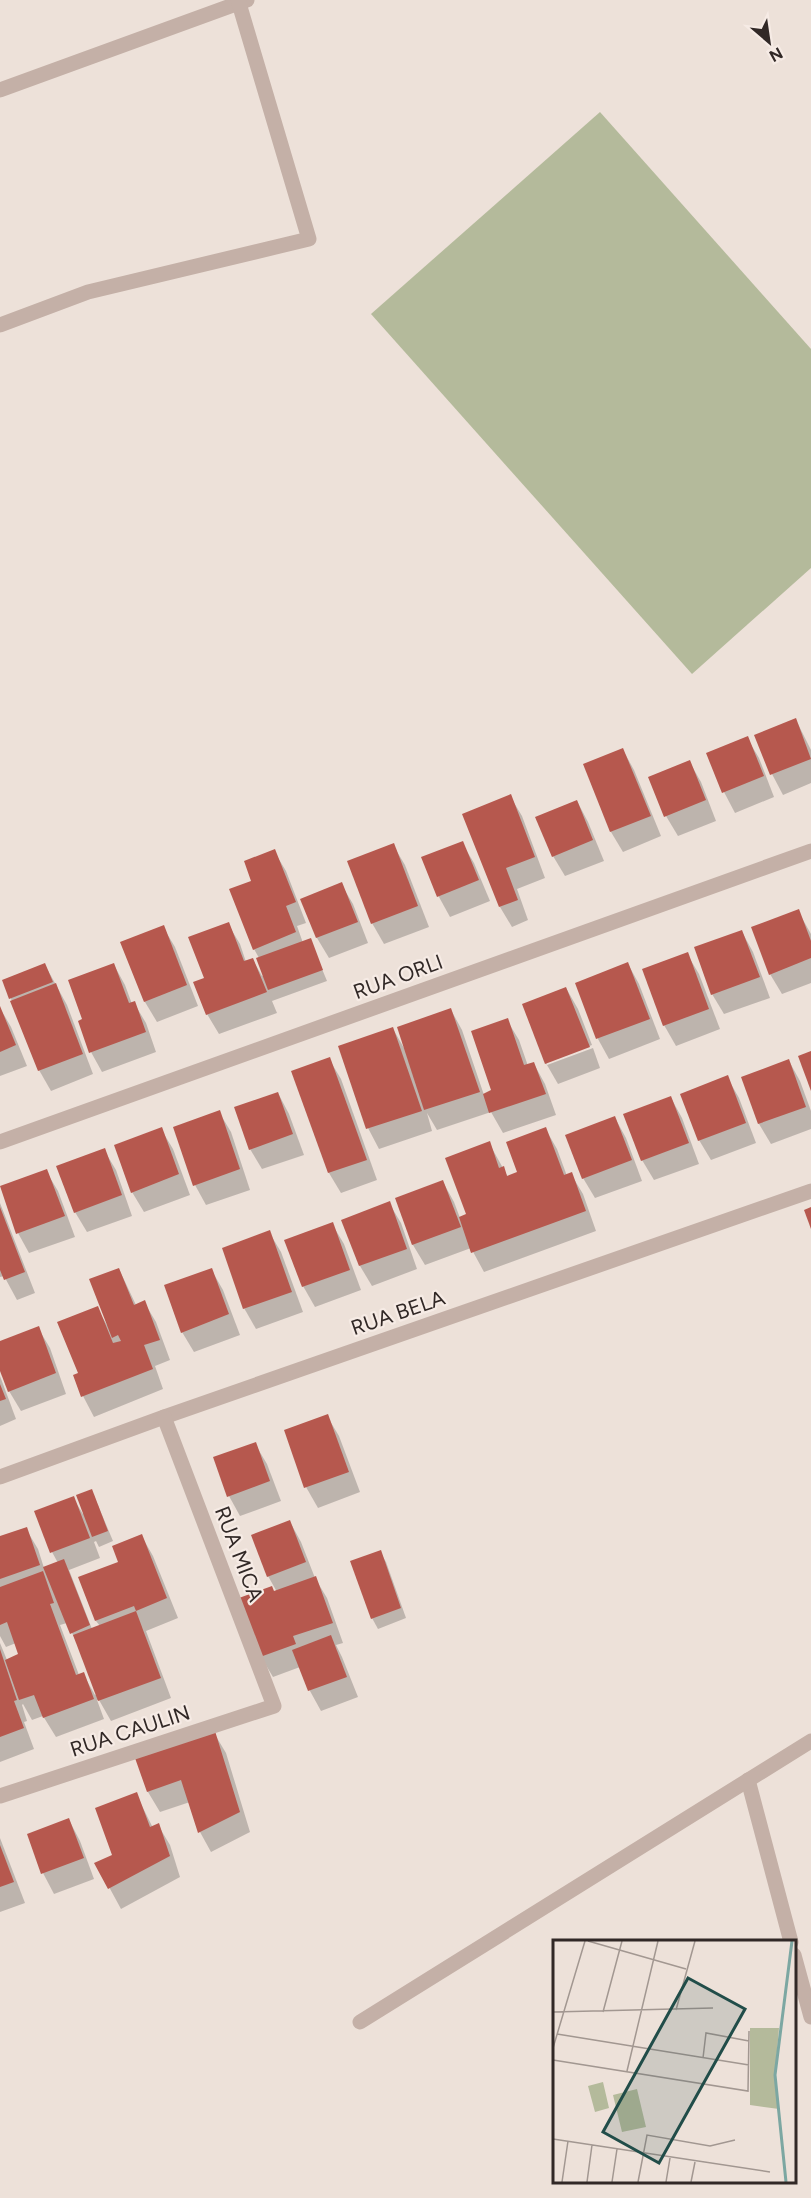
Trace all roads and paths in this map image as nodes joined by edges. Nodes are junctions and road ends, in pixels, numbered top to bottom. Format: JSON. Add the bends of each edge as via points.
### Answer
{"nodes":[{"id":1,"x":241,"y":1,"type":"edge"},
{"id":2,"x":0,"y":90,"type":"edge"},
{"id":3,"x":0,"y":325,"type":"edge"},
{"id":4,"x":811,"y":851,"type":"edge"},
{"id":5,"x":0,"y":1142,"type":"edge"},
{"id":6,"x":811,"y":1191,"type":"edge"},
{"id":7,"x":164,"y":1417,"type":"junction"},
{"id":8,"x":0,"y":1477,"type":"edge"},
{"id":9,"x":274,"y":1706,"type":"joint"},
{"id":10,"x":811,"y":1741,"type":"edge"},
{"id":11,"x":748,"y":1780,"type":"junction"},
{"id":12,"x":0,"y":1796,"type":"edge"},
{"id":13,"x":791,"y":1940,"type":"edge"},
{"id":14,"x":796,"y":1959,"type":"edge"},
{"id":15,"x":811,"y":2017,"type":"edge"},
{"id":16,"x":360,"y":2022,"type":"dead end"}],
"edges":[{"from":1,"to":2,"type":"street"},
{"from":1,"to":3,"type":"street","via":[[309,239],[87,292]]},
{"from":4,"to":5,"type":"street","name":"RUA ORLI"},
{"from":6,"to":7,"type":"street","name":"RUA BELA"},
{"from":7,"to":8,"type":"street","name":"RUA BELA"},
{"from":7,"to":9,"type":"street","name":"RUA MICA"},
{"from":9,"to":12,"type":"street","name":"RUA CAULIN"},
{"from":10,"to":11,"type":"street"},
{"from":11,"to":13,"type":"street"},
{"from":11,"to":16,"type":"street"},
{"from":14,"to":15,"type":"street"}]}
